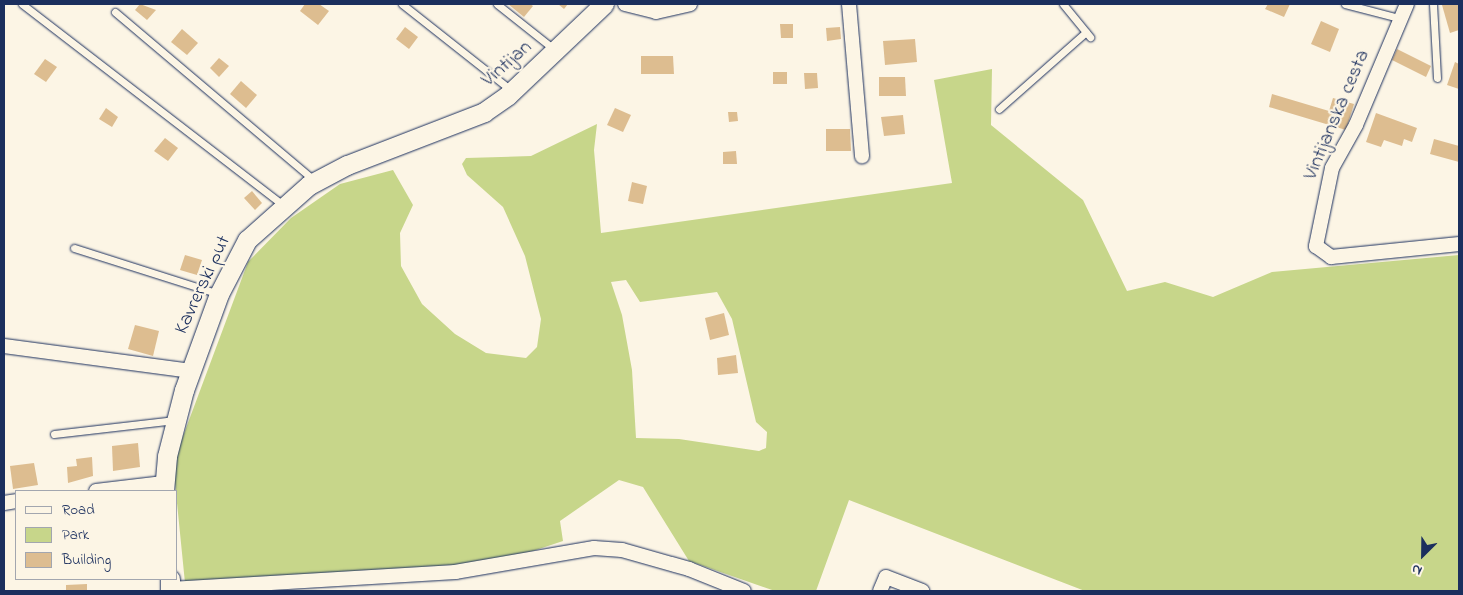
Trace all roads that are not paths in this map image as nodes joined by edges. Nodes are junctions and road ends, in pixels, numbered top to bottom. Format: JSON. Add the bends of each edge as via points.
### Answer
{"nodes":[{"id":1,"x":22,"y":4,"type":"edge"},
{"id":2,"x":402,"y":4,"type":"edge"},
{"id":3,"x":497,"y":4,"type":"edge"},
{"id":4,"x":604,"y":4,"type":"edge"},
{"id":5,"x":625,"y":4,"type":"edge"},
{"id":6,"x":690,"y":4,"type":"edge"},
{"id":7,"x":849,"y":4,"type":"edge"},
{"id":8,"x":1063,"y":4,"type":"edge"},
{"id":9,"x":1345,"y":4,"type":"edge"},
{"id":10,"x":1407,"y":4,"type":"edge"},
{"id":11,"x":1433,"y":4,"type":"edge"},
{"id":12,"x":115,"y":12,"type":"dead end"},
{"id":13,"x":1399,"y":18,"type":"junction"},
{"id":14,"x":556,"y":50,"type":"junction"},
{"id":15,"x":1437,"y":78,"type":"dead end"},
{"id":16,"x":512,"y":91,"type":"junction"},
{"id":17,"x":999,"y":108,"type":"dead end"},
{"id":18,"x":424,"y":134,"type":"joint"},
{"id":19,"x":862,"y":156,"type":"dead end"},
{"id":20,"x":315,"y":182,"type":"junction"},
{"id":21,"x":282,"y":205,"type":"junction"},
{"id":22,"x":1459,"y":244,"type":"edge"},
{"id":23,"x":74,"y":248,"type":"dead end"},
{"id":24,"x":220,"y":294,"type":"junction"},
{"id":25,"x":4,"y":346,"type":"edge"},
{"id":26,"x":190,"y":371,"type":"junction"},
{"id":27,"x":176,"y":420,"type":"junction"},
{"id":28,"x":54,"y":434,"type":"dead end"},
{"id":29,"x":164,"y":487,"type":"edge"},
{"id":30,"x":113,"y":490,"type":"edge"},
{"id":31,"x":170,"y":586,"type":"edge"},
{"id":32,"x":744,"y":591,"type":"edge"},
{"id":33,"x":880,"y":591,"type":"edge"},
{"id":34,"x":922,"y":591,"type":"edge"}],
"edges":[{"from":1,"to":21,"type":"lane"},
{"from":2,"to":16,"type":"lane"},
{"from":3,"to":14,"type":"lane"},
{"from":4,"to":14,"type":"main road","name":"Vintijan"},
{"from":5,"to":6,"type":"street","via":[[656,12]]},
{"from":7,"to":19,"type":"street"},
{"from":8,"to":17,"type":"lane","via":[[1088,35]]},
{"from":9,"to":13,"type":"lane"},
{"from":10,"to":13,"type":"street","name":"Vintijanska cesta"},
{"from":11,"to":15,"type":"lane"},
{"from":12,"to":20,"type":"lane"},
{"from":13,"to":22,"type":"street","name":"Vintijanska cesta","via":[[1356,125],[1332,168],[1316,246],[1332,257]]},
{"from":14,"to":16,"type":"main road","name":"Vintijan"},
{"from":16,"to":18,"type":"main road","name":"Vintijan","via":[[484,112]]},
{"from":18,"to":20,"type":"main road","name":"Kavrerski put"},
{"from":20,"to":21,"type":"main road","name":"Kavrerski put"},
{"from":21,"to":24,"type":"main road","name":"Kavrerski put","via":[[247,240]]},
{"from":23,"to":24,"type":"lane"},
{"from":24,"to":26,"type":"main road","name":"Kavrerski put"},
{"from":25,"to":26,"type":"street"},
{"from":26,"to":27,"type":"main road","name":"Kavrerski put"},
{"from":27,"to":28,"type":"lane"},
{"from":27,"to":29,"type":"main road","name":"Kavrerski put"},
{"from":29,"to":30,"type":"street"},
{"from":31,"to":32,"type":"street","via":[[455,572],[594,548],[622,550],[689,569]]},
{"from":33,"to":34,"type":"street","via":[[886,577]]}]}
